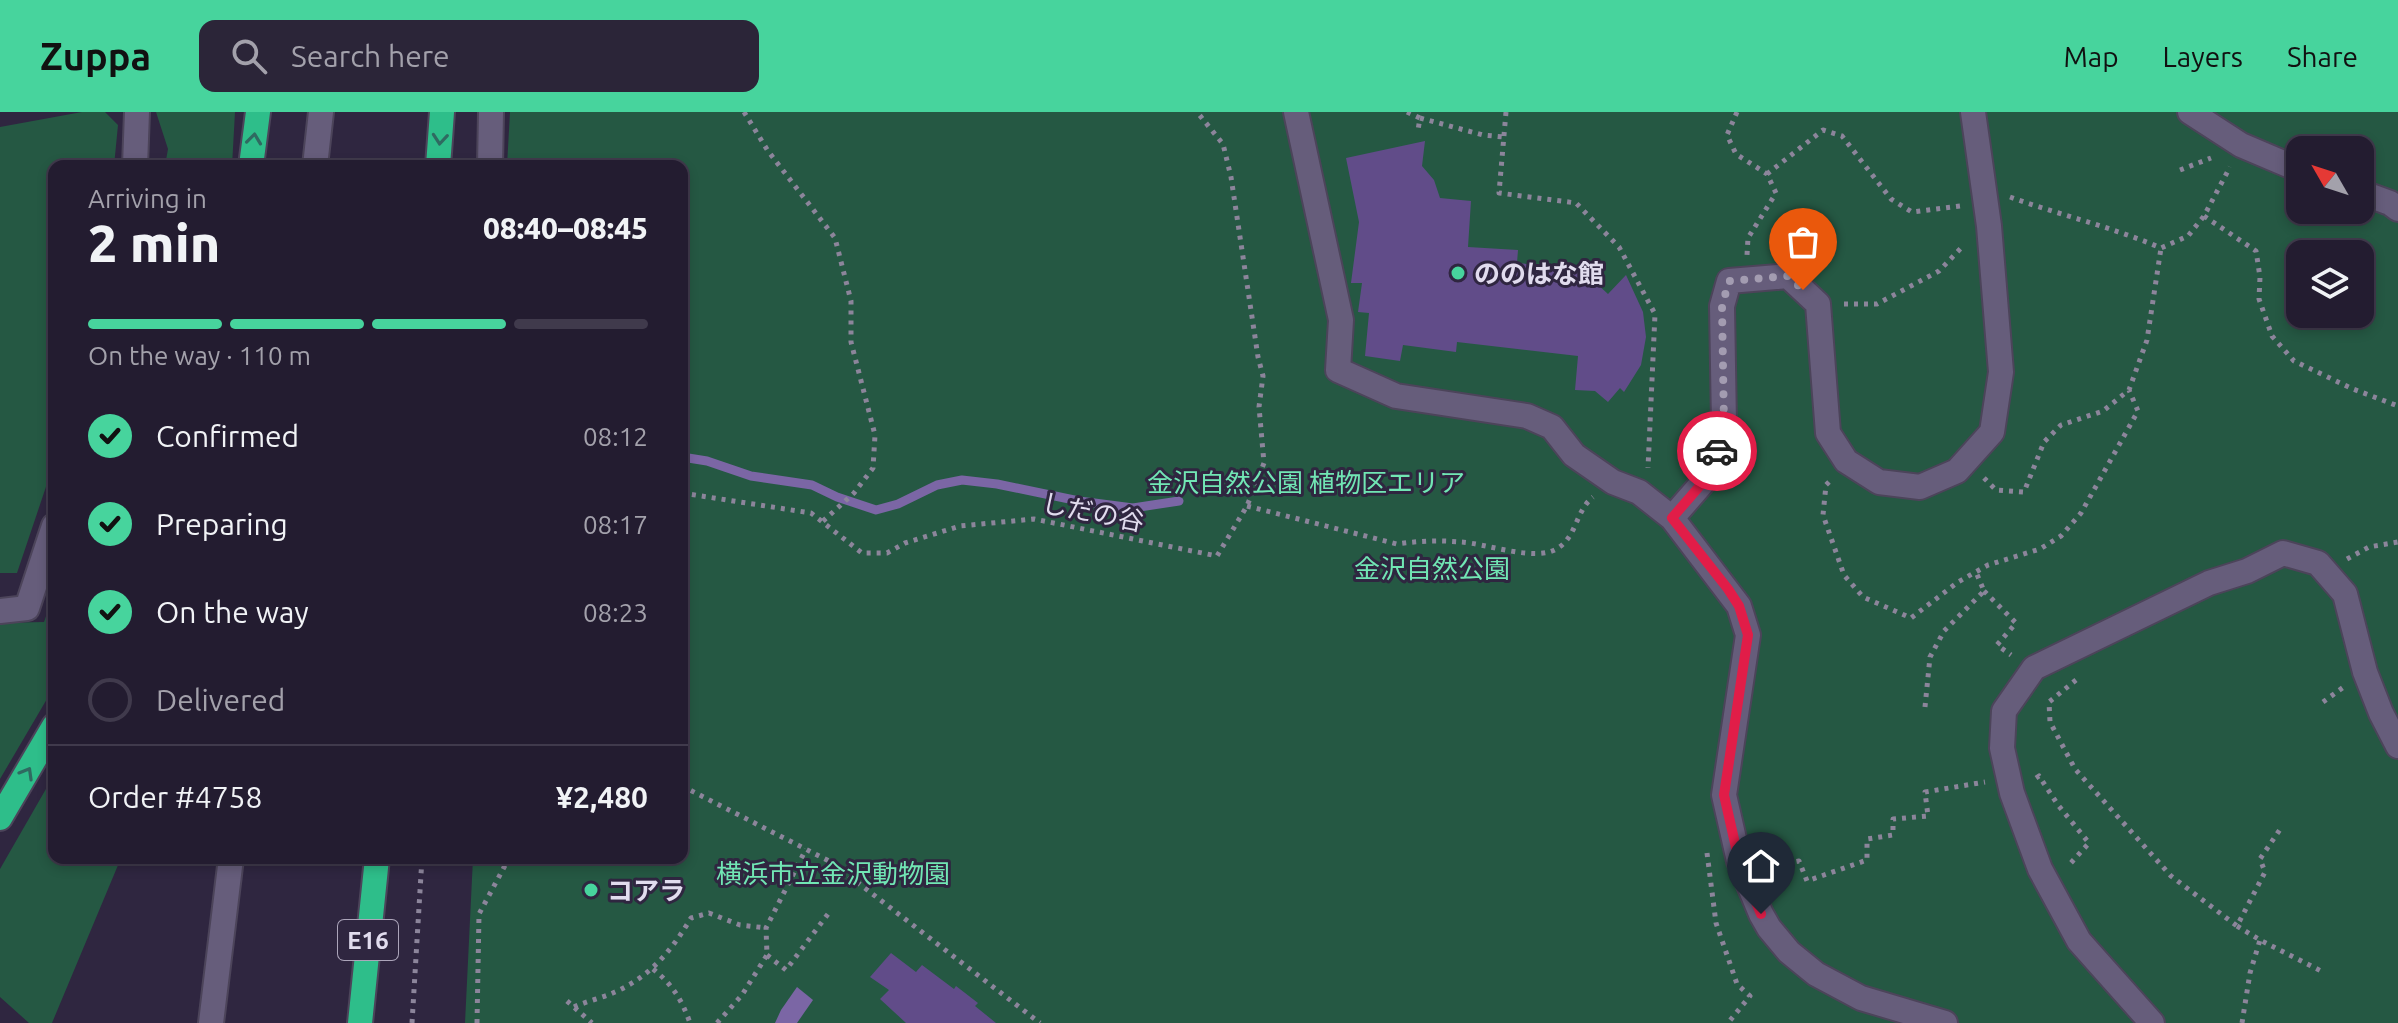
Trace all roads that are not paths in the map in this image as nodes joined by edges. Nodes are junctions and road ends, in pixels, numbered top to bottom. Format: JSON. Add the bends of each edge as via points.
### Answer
{"nodes":[{"id":1,"x":137,"y":112,"type":"edge"},
{"id":2,"x":258,"y":112,"type":"edge"},
{"id":3,"x":321,"y":112,"type":"edge"},
{"id":4,"x":442,"y":112,"type":"edge"},
{"id":5,"x":491,"y":112,"type":"edge"},
{"id":6,"x":1296,"y":112,"type":"edge"},
{"id":7,"x":1973,"y":112,"type":"edge"},
{"id":8,"x":2190,"y":112,"type":"edge"},
{"id":9,"x":135,"y":160,"type":"edge"},
{"id":10,"x":252,"y":160,"type":"edge"},
{"id":11,"x":316,"y":160,"type":"edge"},
{"id":12,"x":438,"y":160,"type":"edge"},
{"id":13,"x":490,"y":160,"type":"edge"},
{"id":14,"x":2286,"y":164,"type":"edge"},
{"id":15,"x":2374,"y":197,"type":"edge"},
{"id":16,"x":2398,"y":209,"type":"edge"},
{"id":17,"x":1672,"y":518,"type":"junction"},
{"id":18,"x":48,"y":544,"type":"edge"},
{"id":19,"x":0,"y":611,"type":"edge"},
{"id":20,"x":48,"y":736,"type":"edge"},
{"id":21,"x":2398,"y":746,"type":"edge"},
{"id":22,"x":0,"y":818,"type":"edge"},
{"id":23,"x":230,"y":864,"type":"edge"},
{"id":24,"x":376,"y":864,"type":"edge"},
{"id":25,"x":377,"y":864,"type":"edge"},
{"id":26,"x":211,"y":1023,"type":"edge"},
{"id":27,"x":360,"y":1023,"type":"edge"},
{"id":28,"x":372,"y":1023,"type":"edge"},
{"id":29,"x":1945,"y":1023,"type":"edge"},
{"id":30,"x":2152,"y":1023,"type":"edge"}],
"edges":[{"from":1,"to":9,"type":"lane"},
{"from":10,"to":2,"type":"highway","one_way":true},
{"from":3,"to":11,"type":"lane"},
{"from":4,"to":12,"type":"highway","one_way":true},
{"from":5,"to":13,"type":"lane"},
{"from":6,"to":17,"type":"lane","via":[[1341,320],[1338,370],[1396,396],[1527,416],[1552,427],[1574,455],[1613,482],[1639,492]]},
{"from":7,"to":17,"type":"lane","via":[[2001,372],[1992,432],[1957,471],[1920,487],[1879,482],[1846,461],[1828,433],[1818,304],[1788,276],[1729,281],[1722,306],[1724,425],[1711,473]]},
{"from":8,"to":14,"type":"lane","via":[[2241,145]]},
{"from":15,"to":16,"type":"lane"},
{"from":17,"to":29,"type":"lane","via":[[1734,597],[1748,635],[1724,795],[1743,872],[1769,928],[1816,974],[1861,998]]},
{"from":18,"to":19,"type":"lane","via":[[27,608]]},
{"from":22,"to":20,"type":"highway","one_way":true},
{"from":21,"to":30,"type":"lane","via":[[2365,672],[2345,594],[2318,563],[2283,553],[2034,668],[2004,711],[2002,748],[2008,778],[2040,869],[2079,941]]},
{"from":23,"to":26,"type":"lane"},
{"from":24,"to":27,"type":"highway","number":"E16"},
{"from":25,"to":28,"type":"highway","number":"E16"}]}
